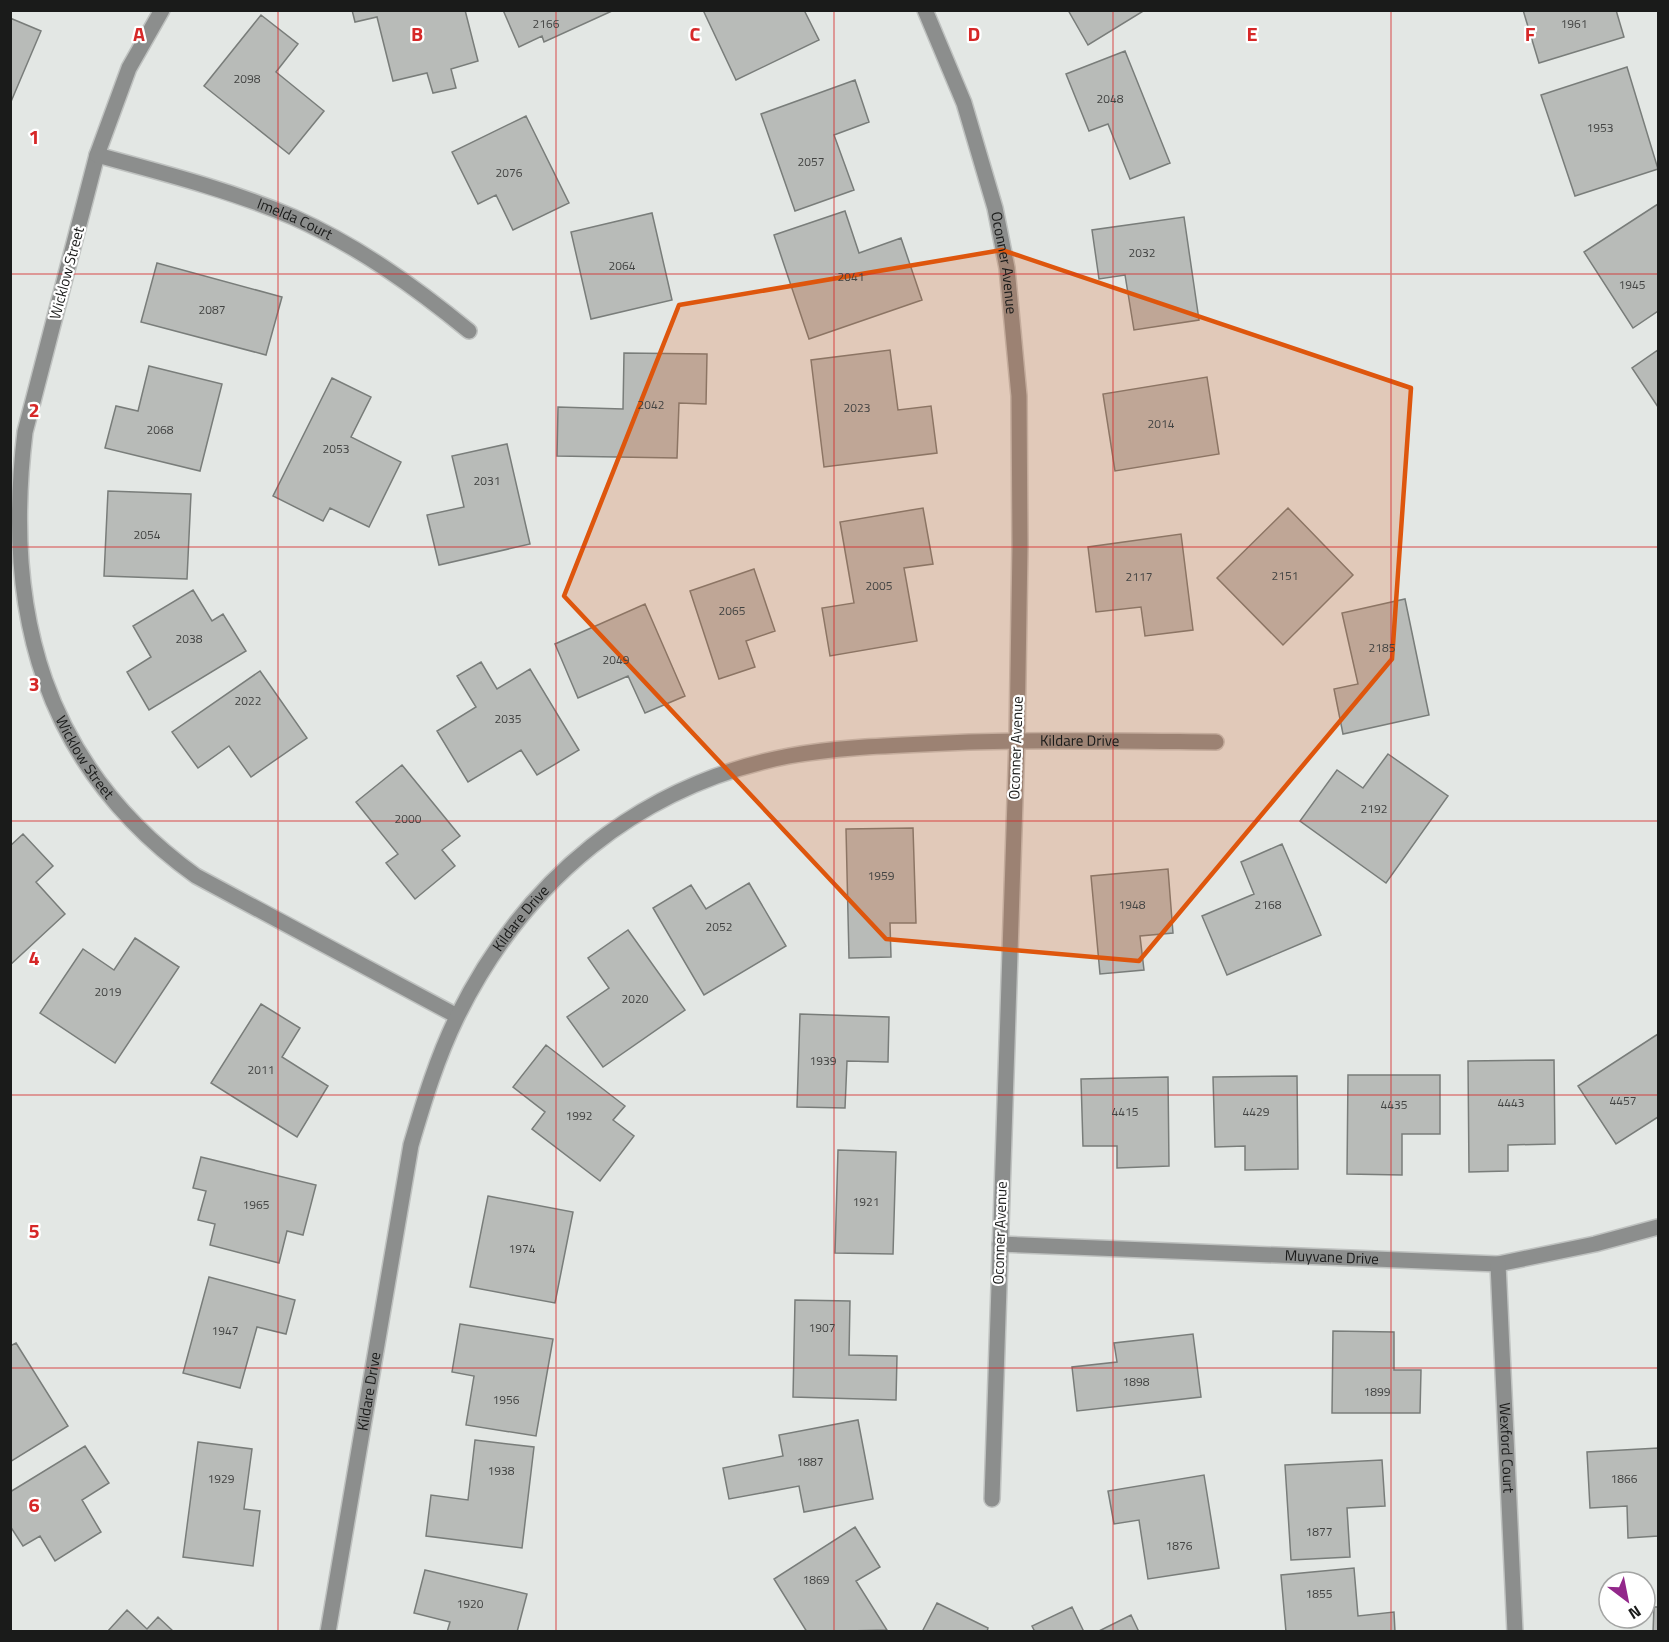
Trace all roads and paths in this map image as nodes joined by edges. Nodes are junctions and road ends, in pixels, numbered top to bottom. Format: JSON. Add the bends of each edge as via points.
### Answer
{"nodes":[{"id":1,"x":162,"y":10,"type":"edge"},
{"id":2,"x":926,"y":10,"type":"edge"},
{"id":3,"x":97,"y":155,"type":"junction"},
{"id":4,"x":469,"y":331,"type":"dead end"},
{"id":5,"x":1017,"y":739,"type":"junction"},
{"id":6,"x":1216,"y":742,"type":"dead end"},
{"id":7,"x":457,"y":1016,"type":"junction"},
{"id":8,"x":1659,"y":1227,"type":"edge"},
{"id":9,"x":1000,"y":1245,"type":"junction"},
{"id":10,"x":1498,"y":1264,"type":"junction"},
{"id":11,"x":992,"y":1498,"type":"dead end"},
{"id":12,"x":328,"y":1632,"type":"edge"},
{"id":13,"x":1515,"y":1632,"type":"edge"}],
"edges":[{"from":1,"to":3,"type":"street","name":"Wicklow Street","via":[[129,68]]},
{"from":2,"to":5,"type":"street","name":"Oconner Avenue","via":[[964,104],[995,208],[1006,268],[1019,396]]},
{"from":3,"to":4,"type":"street","name":"Imelda Court","via":[[231,194],[326,233],[401,277]]},
{"from":3,"to":7,"type":"street","name":"Wicklow Street","via":[[25,432],[19,479],[23,593],[42,676],[87,766],[125,814],[174,860],[196,876]]},
{"from":5,"to":6,"type":"street","name":"Kildare Drive"},
{"from":5,"to":7,"type":"street","name":"Kildare Drive","via":[[836,748],[742,768],[667,798],[616,827],[558,874],[506,936]]},
{"from":5,"to":9,"type":"street","name":"Oconner Avenue"},
{"from":7,"to":12,"type":"street","name":"Kildare Drive","via":[[411,1145]]},
{"from":8,"to":10,"type":"street","name":"Muyvane Drive"},
{"from":9,"to":10,"type":"street","name":"Muyvane Drive"},
{"from":9,"to":11,"type":"street","name":"Oconner Avenue"},
{"from":10,"to":13,"type":"street","name":"Wexford Court"}]}
